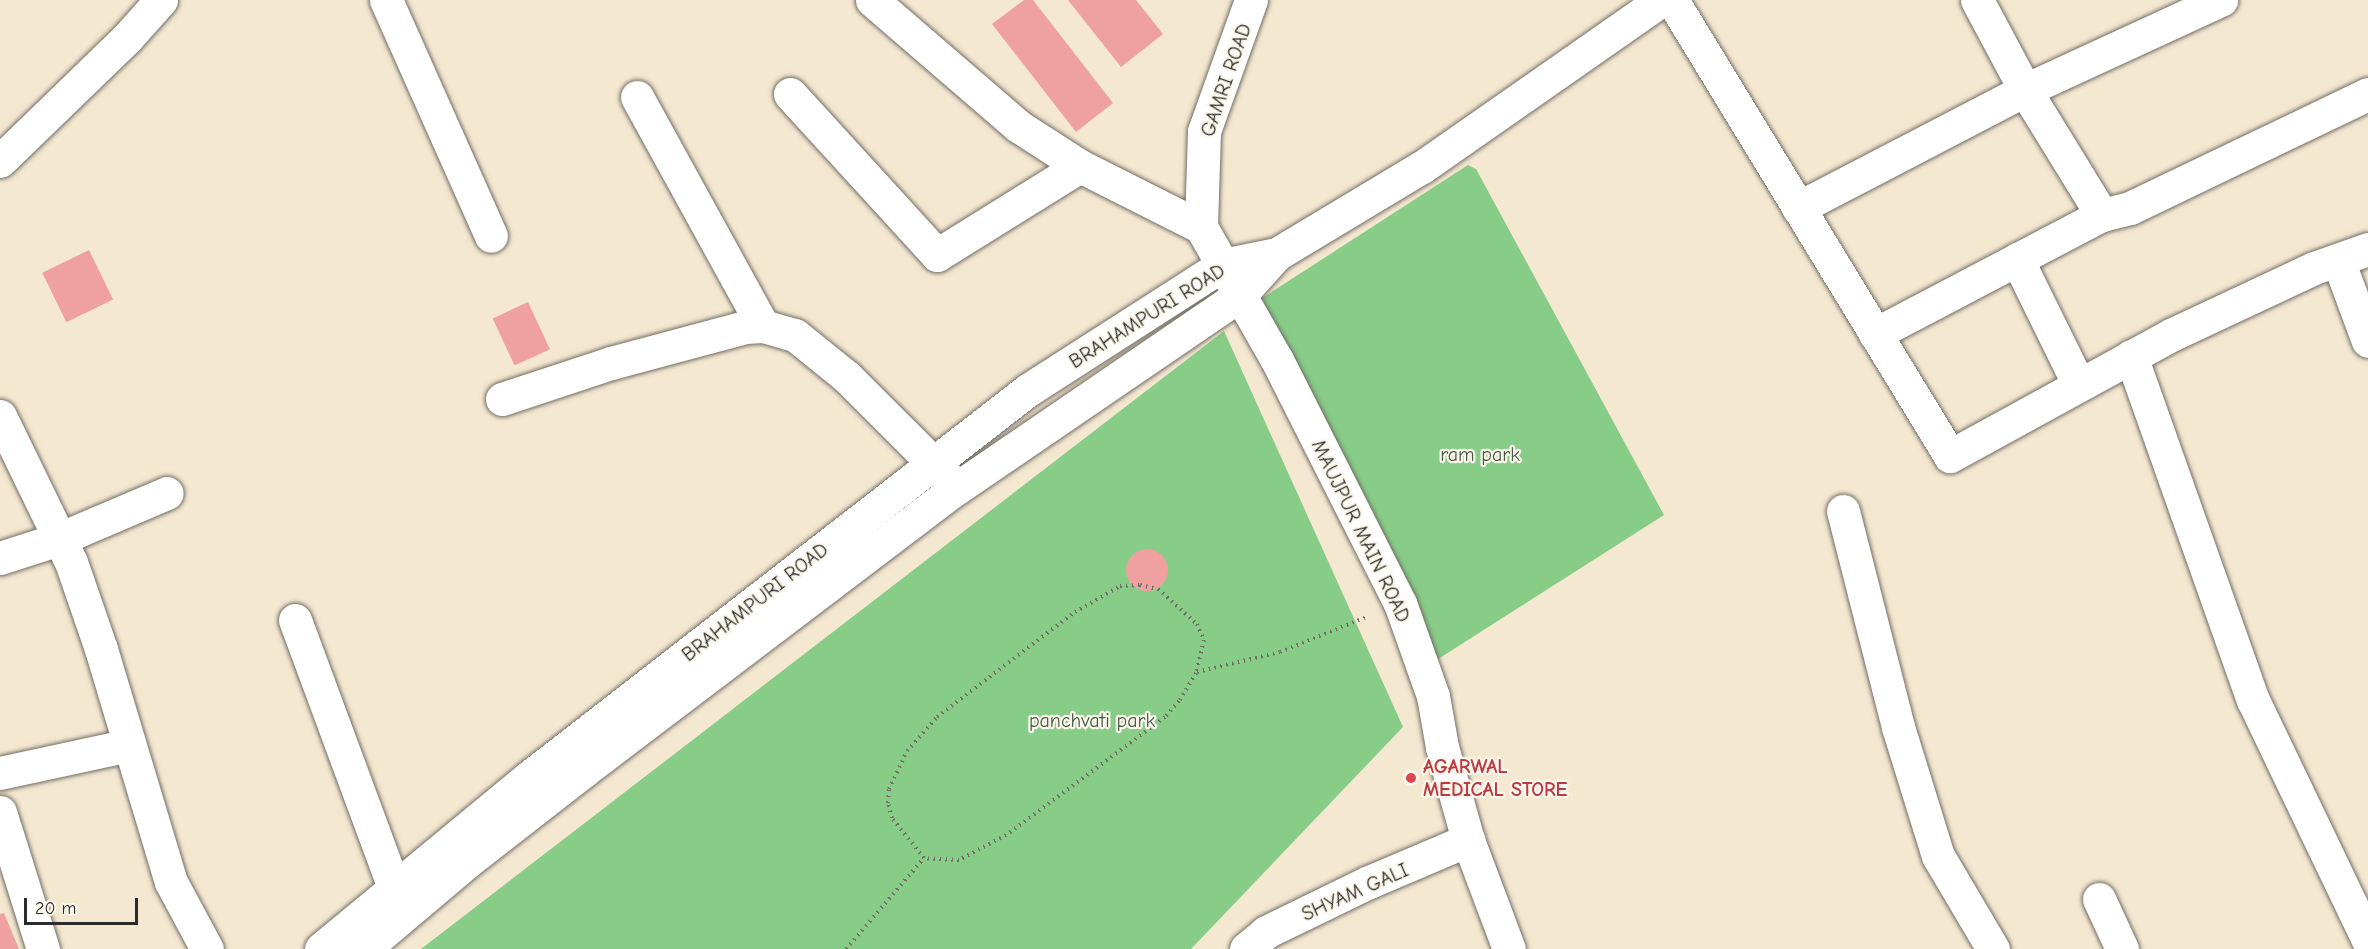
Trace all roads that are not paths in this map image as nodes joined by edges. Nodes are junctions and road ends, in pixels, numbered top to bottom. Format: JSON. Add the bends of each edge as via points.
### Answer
{"nodes":[{"id":1,"x":160,"y":0,"type":"edge"},
{"id":2,"x":386,"y":0,"type":"edge"},
{"id":3,"x":872,"y":0,"type":"edge"},
{"id":4,"x":1251,"y":0,"type":"edge"},
{"id":5,"x":1661,"y":0,"type":"edge"},
{"id":6,"x":1672,"y":0,"type":"edge"},
{"id":7,"x":1977,"y":0,"type":"edge"},
{"id":8,"x":2221,"y":0,"type":"edge"},
{"id":9,"x":2025,"y":90,"type":"junction"},
{"id":10,"x":790,"y":94,"type":"dead end"},
{"id":11,"x":2368,"y":94,"type":"edge"},
{"id":12,"x":637,"y":97,"type":"dead end"},
{"id":13,"x":0,"y":161,"type":"edge"},
{"id":14,"x":1080,"y":166,"type":"junction"},
{"id":15,"x":1798,"y":207,"type":"junction"},
{"id":16,"x":2102,"y":215,"type":"junction"},
{"id":17,"x":1201,"y":227,"type":"junction"},
{"id":18,"x":491,"y":236,"type":"dead end"},
{"id":19,"x":1277,"y":254,"type":"junction"},
{"id":20,"x":2353,"y":254,"type":"edge"},
{"id":21,"x":2017,"y":259,"type":"junction"},
{"id":22,"x":1223,"y":266,"type":"junction"},
{"id":23,"x":1240,"y":295,"type":"junction"},
{"id":24,"x":763,"y":326,"type":"junction"},
{"id":25,"x":1875,"y":334,"type":"junction"},
{"id":26,"x":2368,"y":341,"type":"edge"},
{"id":27,"x":2131,"y":356,"type":"junction"},
{"id":28,"x":2079,"y":385,"type":"junction"},
{"id":29,"x":502,"y":399,"type":"dead end"},
{"id":30,"x":0,"y":416,"type":"edge"},
{"id":31,"x":934,"y":463,"type":"junction"},
{"id":32,"x":957,"y":488,"type":"junction"},
{"id":33,"x":167,"y":493,"type":"dead end"},
{"id":34,"x":1843,"y":511,"type":"dead end"},
{"id":35,"x":59,"y":539,"type":"junction"},
{"id":36,"x":0,"y":558,"type":"edge"},
{"id":37,"x":295,"y":620,"type":"dead end"},
{"id":38,"x":129,"y":745,"type":"junction"},
{"id":39,"x":581,"y":755,"type":"junction"},
{"id":40,"x":0,"y":773,"type":"edge"},
{"id":41,"x":0,"y":812,"type":"edge"},
{"id":42,"x":1468,"y":840,"type":"junction"},
{"id":43,"x":394,"y":888,"type":"junction"},
{"id":44,"x":2099,"y":899,"type":"dead end"},
{"id":45,"x":371,"y":938,"type":"edge"},
{"id":46,"x":2368,"y":940,"type":"edge"},
{"id":47,"x":44,"y":949,"type":"edge"},
{"id":48,"x":207,"y":949,"type":"edge"},
{"id":49,"x":321,"y":949,"type":"edge"},
{"id":50,"x":1246,"y":949,"type":"edge"},
{"id":51,"x":1509,"y":949,"type":"edge"},
{"id":52,"x":1993,"y":949,"type":"edge"},
{"id":53,"x":2122,"y":949,"type":"edge"}],
"edges":[{"from":1,"to":13,"type":"street","via":[[127,38]]},
{"from":2,"to":18,"type":"street"},
{"from":3,"to":14,"type":"street","via":[[1018,126]]},
{"from":4,"to":17,"type":"street","name":"GAMRI ROAD","via":[[1204,131]]},
{"from":5,"to":19,"type":"street","via":[[1422,167]]},
{"from":6,"to":15,"type":"street"},
{"from":7,"to":9,"type":"street"},
{"from":8,"to":9,"type":"street"},
{"from":9,"to":15,"type":"street"},
{"from":9,"to":16,"type":"street"},
{"from":10,"to":14,"type":"street","via":[[937,255]]},
{"from":11,"to":16,"type":"street","via":[[2130,208]]},
{"from":12,"to":24,"type":"street"},
{"from":14,"to":17,"type":"street"},
{"from":15,"to":25,"type":"street"},
{"from":16,"to":21,"type":"street"},
{"from":17,"to":22,"type":"street"},
{"from":19,"to":22,"type":"street","name":"BRAHAMPURI ROAD"},
{"from":19,"to":23,"type":"street","name":"BRAHAMPURI ROAD"},
{"from":20,"to":26,"type":"street"},
{"from":20,"to":27,"type":"street"},
{"from":21,"to":25,"type":"street"},
{"from":21,"to":28,"type":"street"},
{"from":22,"to":23,"type":"street"},
{"from":22,"to":31,"type":"street","name":"BRAHAMPURI ROAD","via":[[1028,390]]},
{"from":23,"to":32,"type":"street","name":"BRAHAMPURI ROAD"},
{"from":23,"to":42,"type":"street","name":"MAUJPUR MAIN ROAD","via":[[1400,603],[1433,696],[1442,747]]},
{"from":24,"to":29,"type":"street","via":[[745,327],[611,363]]},
{"from":24,"to":31,"type":"street","via":[[795,336],[838,370]]},
{"from":25,"to":28,"type":"street","via":[[1950,456]]},
{"from":27,"to":28,"type":"street"},
{"from":27,"to":46,"type":"street","via":[[2253,700]]},
{"from":30,"to":35,"type":"street"},
{"from":31,"to":32,"type":"street"},
{"from":31,"to":39,"type":"street","name":"BRAHAMPURI ROAD"},
{"from":32,"to":39,"type":"street","name":"BRAHAMPURI ROAD"},
{"from":33,"to":35,"type":"street"},
{"from":34,"to":52,"type":"street","via":[[1898,727],[1938,856]]},
{"from":35,"to":36,"type":"street"},
{"from":35,"to":38,"type":"street","via":[[101,649]]},
{"from":37,"to":43,"type":"street"},
{"from":38,"to":40,"type":"street"},
{"from":38,"to":48,"type":"street","via":[[171,882]]},
{"from":39,"to":43,"type":"street","name":"BRAHAMPURI ROAD"},
{"from":39,"to":45,"type":"street","name":"BRAHAMPURI ROAD"},
{"from":41,"to":47,"type":"street"},
{"from":42,"to":50,"type":"street","name":"SHYAM GALI","via":[[1266,932]]},
{"from":42,"to":51,"type":"street","name":"MAUJPUR MAIN ROAD"},
{"from":43,"to":45,"type":"street","name":"BRAHAMPURI ROAD"},
{"from":44,"to":53,"type":"street"},
{"from":45,"to":49,"type":"street","name":"BRAHAMPURI ROAD"}]}
